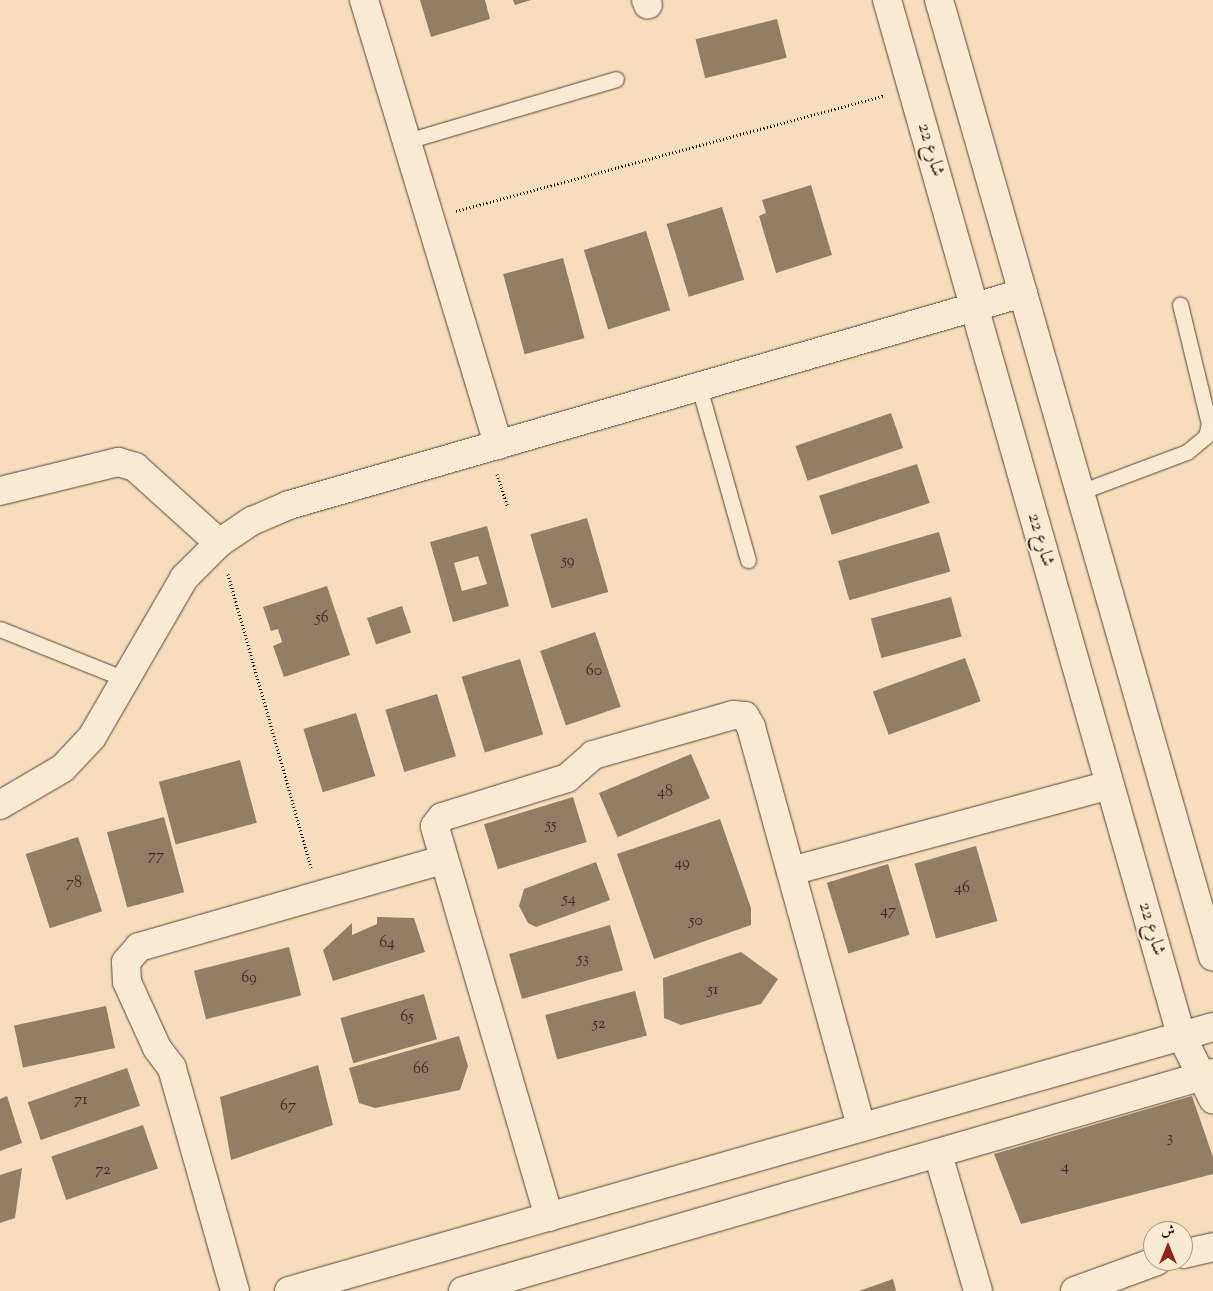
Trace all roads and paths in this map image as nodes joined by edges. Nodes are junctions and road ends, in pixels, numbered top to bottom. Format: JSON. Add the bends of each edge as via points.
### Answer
{"nodes":[{"id":1,"x":364,"y":0,"type":"edge"},
{"id":2,"x":887,"y":0,"type":"edge"},
{"id":3,"x":939,"y":0,"type":"edge"},
{"id":4,"x":616,"y":79,"type":"dead end"},
{"id":5,"x":912,"y":88,"type":"junction"},
{"id":6,"x":407,"y":141,"type":"junction"},
{"id":7,"x":430,"y":218,"type":"junction"},
{"id":8,"x":1023,"y":293,"type":"junction"},
{"id":9,"x":1180,"y":304,"type":"dead end"},
{"id":10,"x":974,"y":308,"type":"junction"},
{"id":11,"x":700,"y":387,"type":"junction"},
{"id":12,"x":493,"y":446,"type":"junction"},
{"id":13,"x":0,"y":491,"type":"edge"},
{"id":14,"x":1080,"y":492,"type":"junction"},
{"id":15,"x":508,"y":507,"type":"dead end"},
{"id":16,"x":219,"y":542,"type":"junction"},
{"id":17,"x":748,"y":560,"type":"dead end"},
{"id":18,"x":0,"y":629,"type":"edge"},
{"id":19,"x":125,"y":679,"type":"junction"},
{"id":20,"x":1110,"y":784,"type":"junction"},
{"id":21,"x":0,"y":805,"type":"edge"},
{"id":22,"x":442,"y":860,"type":"junction"},
{"id":23,"x":790,"y":871,"type":"junction"},
{"id":24,"x":318,"y":896,"type":"junction"},
{"id":25,"x":1213,"y":957,"type":"edge"},
{"id":26,"x":1213,"y":1026,"type":"edge"},
{"id":27,"x":1181,"y":1035,"type":"junction"},
{"id":28,"x":1209,"y":1083,"type":"edge"},
{"id":29,"x":861,"y":1127,"type":"junction"},
{"id":30,"x":938,"y":1154,"type":"junction"},
{"id":31,"x":549,"y":1217,"type":"junction"},
{"id":32,"x":1213,"y":1247,"type":"edge"},
{"id":33,"x":1193,"y":1252,"type":"edge"},
{"id":34,"x":1143,"y":1266,"type":"edge"},
{"id":35,"x":235,"y":1291,"type":"edge"},
{"id":36,"x":289,"y":1291,"type":"edge"},
{"id":37,"x":463,"y":1291,"type":"edge"},
{"id":38,"x":978,"y":1291,"type":"edge"},
{"id":39,"x":1075,"y":1291,"type":"edge"}],
"edges":[{"from":1,"to":6,"type":"street"},
{"from":2,"to":5,"type":"street","name":"شارع 22"},
{"from":3,"to":8,"type":"street"},
{"from":4,"to":6,"type":"lane"},
{"from":5,"to":7,"type":"path"},
{"from":5,"to":10,"type":"street","name":"شارع 22"},
{"from":6,"to":7,"type":"street"},
{"from":7,"to":12,"type":"street"},
{"from":8,"to":10,"type":"street"},
{"from":8,"to":14,"type":"street"},
{"from":9,"to":14,"type":"lane","via":[[1209,424],[1206,436],[1187,452]]},
{"from":10,"to":11,"type":"street"},
{"from":10,"to":20,"type":"street","name":"شارع 22"},
{"from":11,"to":12,"type":"street"},
{"from":11,"to":17,"type":"lane"},
{"from":12,"to":15,"type":"path"},
{"from":12,"to":16,"type":"street","via":[[289,505]]},
{"from":13,"to":16,"type":"street","via":[[118,462],[135,466]]},
{"from":14,"to":25,"type":"street"},
{"from":16,"to":19,"type":"street","via":[[184,578]]},
{"from":16,"to":24,"type":"path"},
{"from":18,"to":19,"type":"lane"},
{"from":19,"to":21,"type":"street","via":[[92,736],[63,768]]},
{"from":20,"to":23,"type":"street"},
{"from":20,"to":27,"type":"street","name":"شارع 22"},
{"from":22,"to":23,"type":"street","via":[[434,832],[442,817],[567,778],[593,755],[739,714],[751,727]]},
{"from":22,"to":24,"type":"street"},
{"from":22,"to":31,"type":"street"},
{"from":23,"to":29,"type":"street"},
{"from":24,"to":35,"type":"street","via":[[139,947],[126,962],[127,982],[157,1048],[172,1068]]},
{"from":26,"to":27,"type":"street"},
{"from":27,"to":28,"type":"street","name":"شارع 22"},
{"from":27,"to":29,"type":"street"},
{"from":28,"to":30,"type":"street"},
{"from":29,"to":31,"type":"street"},
{"from":30,"to":37,"type":"street"},
{"from":30,"to":38,"type":"street"},
{"from":31,"to":36,"type":"street"},
{"from":32,"to":33,"type":"street"},
{"from":34,"to":39,"type":"street"}]}
